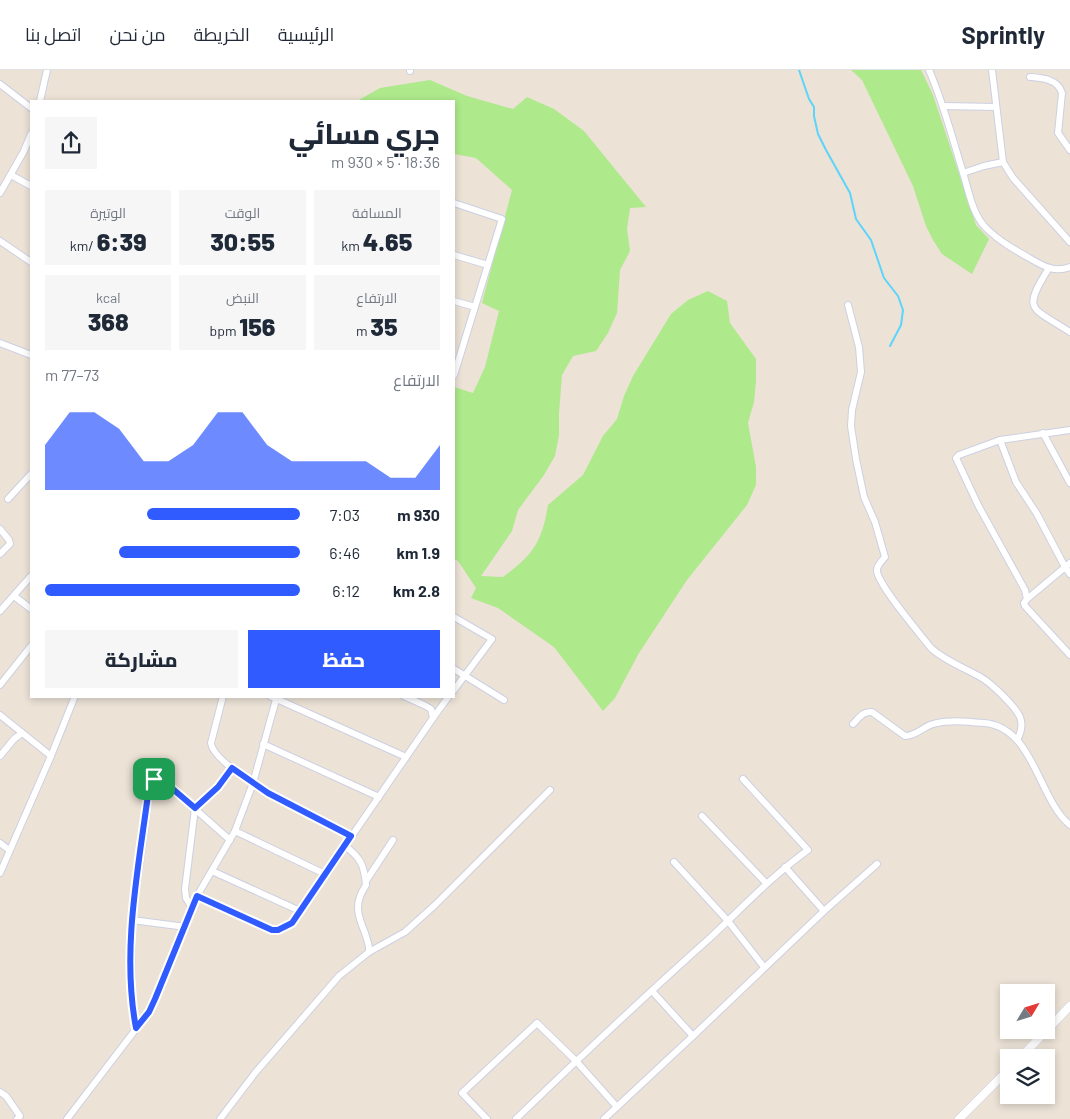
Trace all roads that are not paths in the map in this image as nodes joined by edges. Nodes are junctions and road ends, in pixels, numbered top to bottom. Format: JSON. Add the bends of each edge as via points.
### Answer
{"nodes":[{"id":1,"x":47,"y":70,"type":"edge"},
{"id":2,"x":929,"y":70,"type":"edge"},
{"id":3,"x":992,"y":70,"type":"edge"},
{"id":4,"x":1030,"y":77,"type":"dead end"},
{"id":5,"x":0,"y":84,"type":"edge"},
{"id":6,"x":40,"y":100,"type":"edge"},
{"id":7,"x":943,"y":106,"type":"junction"},
{"id":8,"x":996,"y":106,"type":"junction"},
{"id":9,"x":30,"y":107,"type":"edge"},
{"id":10,"x":30,"y":143,"type":"edge"},
{"id":11,"x":1070,"y":150,"type":"edge"},
{"id":12,"x":1003,"y":162,"type":"junction"},
{"id":13,"x":963,"y":173,"type":"junction"},
{"id":14,"x":11,"y":176,"type":"junction"},
{"id":15,"x":2,"y":183,"type":"edge"},
{"id":16,"x":30,"y":186,"type":"edge"},
{"id":17,"x":0,"y":193,"type":"edge"},
{"id":18,"x":455,"y":203,"type":"edge"},
{"id":19,"x":0,"y":240,"type":"edge"},
{"id":20,"x":1070,"y":242,"type":"edge"},
{"id":21,"x":455,"y":255,"type":"edge"},
{"id":22,"x":30,"y":261,"type":"edge"},
{"id":23,"x":488,"y":265,"type":"junction"},
{"id":24,"x":1070,"y":267,"type":"edge"},
{"id":25,"x":1050,"y":268,"type":"junction"},
{"id":26,"x":455,"y":302,"type":"edge"},
{"id":27,"x":848,"y":305,"type":"dead end"},
{"id":28,"x":475,"y":307,"type":"junction"},
{"id":29,"x":1070,"y":332,"type":"edge"},
{"id":30,"x":0,"y":343,"type":"edge"},
{"id":31,"x":457,"y":351,"type":"edge"},
{"id":32,"x":30,"y":355,"type":"edge"},
{"id":33,"x":455,"y":367,"type":"edge"},
{"id":34,"x":1070,"y":430,"type":"edge"},
{"id":35,"x":1043,"y":433,"type":"junction"},
{"id":36,"x":1000,"y":440,"type":"junction"},
{"id":37,"x":30,"y":475,"type":"edge"},
{"id":38,"x":1070,"y":483,"type":"edge"},
{"id":39,"x":8,"y":499,"type":"dead end"},
{"id":40,"x":0,"y":529,"type":"edge"},
{"id":41,"x":0,"y":554,"type":"edge"},
{"id":42,"x":1067,"y":565,"type":"edge"},
{"id":43,"x":1070,"y":574,"type":"edge"},
{"id":44,"x":30,"y":577,"type":"edge"},
{"id":45,"x":14,"y":596,"type":"junction"},
{"id":46,"x":1027,"y":599,"type":"junction"},
{"id":47,"x":30,"y":608,"type":"edge"},
{"id":48,"x":0,"y":611,"type":"edge"},
{"id":49,"x":455,"y":618,"type":"edge"},
{"id":50,"x":30,"y":647,"type":"edge"},
{"id":51,"x":1070,"y":656,"type":"edge"},
{"id":52,"x":455,"y":670,"type":"edge"},
{"id":53,"x":465,"y":676,"type":"junction"},
{"id":54,"x":0,"y":685,"type":"edge"},
{"id":55,"x":455,"y":689,"type":"edge"},
{"id":56,"x":74,"y":698,"type":"edge"},
{"id":57,"x":223,"y":698,"type":"edge"},
{"id":58,"x":274,"y":698,"type":"edge"},
{"id":59,"x":276,"y":698,"type":"edge"},
{"id":60,"x":409,"y":698,"type":"edge"},
{"id":61,"x":448,"y":698,"type":"edge"},
{"id":62,"x":504,"y":700,"type":"dead end"},
{"id":63,"x":0,"y":716,"type":"edge"},
{"id":64,"x":433,"y":718,"type":"junction"},
{"id":65,"x":853,"y":724,"type":"dead end"},
{"id":66,"x":22,"y":734,"type":"junction"},
{"id":67,"x":1017,"y":740,"type":"junction"},
{"id":68,"x":263,"y":744,"type":"junction"},
{"id":69,"x":0,"y":756,"type":"edge"},
{"id":70,"x":51,"y":756,"type":"junction"},
{"id":71,"x":406,"y":757,"type":"junction"},
{"id":72,"x":232,"y":768,"type":"junction"},
{"id":73,"x":743,"y":779,"type":"dead end"},
{"id":74,"x":253,"y":783,"type":"junction"},
{"id":75,"x":550,"y":790,"type":"dead end"},
{"id":76,"x":379,"y":796,"type":"junction"},
{"id":77,"x":195,"y":808,"type":"junction"},
{"id":78,"x":702,"y":816,"type":"dead end"},
{"id":79,"x":1070,"y":825,"type":"edge"},
{"id":80,"x":235,"y":831,"type":"junction"},
{"id":81,"x":351,"y":836,"type":"junction"},
{"id":82,"x":230,"y":840,"type":"junction"},
{"id":83,"x":393,"y":840,"type":"dead end"},
{"id":84,"x":0,"y":843,"type":"edge"},
{"id":85,"x":345,"y":846,"type":"junction"},
{"id":86,"x":9,"y":850,"type":"junction"},
{"id":87,"x":674,"y":862,"type":"dead end"},
{"id":88,"x":877,"y":864,"type":"dead end"},
{"id":89,"x":785,"y":866,"type":"junction"},
{"id":90,"x":212,"y":871,"type":"junction"},
{"id":91,"x":0,"y":874,"type":"edge"},
{"id":92,"x":325,"y":874,"type":"junction"},
{"id":93,"x":366,"y":881,"type":"junction"},
{"id":94,"x":766,"y":883,"type":"junction"},
{"id":95,"x":197,"y":896,"type":"junction"},
{"id":96,"x":192,"y":908,"type":"junction"},
{"id":97,"x":300,"y":911,"type":"junction"},
{"id":98,"x":824,"y":911,"type":"junction"},
{"id":99,"x":132,"y":920,"type":"junction"},
{"id":100,"x":728,"y":921,"type":"junction"},
{"id":101,"x":186,"y":927,"type":"junction"},
{"id":102,"x":369,"y":952,"type":"junction"},
{"id":103,"x":764,"y":967,"type":"junction"},
{"id":104,"x":652,"y":991,"type":"junction"},
{"id":105,"x":1070,"y":1006,"type":"edge"},
{"id":106,"x":136,"y":1028,"type":"junction"},
{"id":107,"x":693,"y":1036,"type":"junction"},
{"id":108,"x":1029,"y":1049,"type":"edge"},
{"id":109,"x":577,"y":1062,"type":"junction"},
{"id":110,"x":1000,"y":1078,"type":"edge"},
{"id":111,"x":0,"y":1092,"type":"edge"},
{"id":112,"x":617,"y":1107,"type":"junction"},
{"id":113,"x":17,"y":1119,"type":"edge"},
{"id":114,"x":67,"y":1119,"type":"edge"},
{"id":115,"x":220,"y":1119,"type":"edge"},
{"id":116,"x":487,"y":1119,"type":"edge"},
{"id":117,"x":516,"y":1119,"type":"edge"},
{"id":118,"x":604,"y":1119,"type":"edge"},
{"id":119,"x":959,"y":1119,"type":"edge"}],
"edges":[{"from":1,"to":6,"type":"street"},
{"from":2,"to":7,"type":"street"},
{"from":3,"to":8,"type":"street"},
{"from":4,"to":11,"type":"street","via":[[1054,82],[1061,88],[1058,133]]},
{"from":5,"to":9,"type":"street"},
{"from":7,"to":8,"type":"street"},
{"from":7,"to":13,"type":"street"},
{"from":8,"to":12,"type":"street"},
{"from":10,"to":14,"type":"street"},
{"from":12,"to":13,"type":"street"},
{"from":12,"to":20,"type":"street","via":[[1013,178]]},
{"from":13,"to":25,"type":"street","via":[[978,217],[986,228],[1009,246]]},
{"from":14,"to":15,"type":"street"},
{"from":14,"to":16,"type":"street"},
{"from":15,"to":17,"type":"street"},
{"from":18,"to":23,"type":"street","via":[[502,219]]},
{"from":19,"to":22,"type":"street"},
{"from":21,"to":23,"type":"street"},
{"from":23,"to":28,"type":"street"},
{"from":24,"to":25,"type":"street","via":[[1061,270]]},
{"from":25,"to":29,"type":"street","via":[[1034,296],[1033,305]]},
{"from":26,"to":28,"type":"street"},
{"from":27,"to":67,"type":"street","via":[[859,346],[861,372],[852,410],[852,426],[864,497],[885,557],[878,567],[879,577],[931,648],[990,683],[1011,705],[1020,718],[1021,731]]},
{"from":28,"to":31,"type":"street"},
{"from":30,"to":32,"type":"street"},
{"from":31,"to":33,"type":"street"},
{"from":34,"to":35,"type":"street"},
{"from":35,"to":36,"type":"street"},
{"from":35,"to":38,"type":"street"},
{"from":36,"to":42,"type":"street","via":[[1016,482]]},
{"from":36,"to":46,"type":"street","via":[[956,458]]},
{"from":37,"to":39,"type":"street"},
{"from":40,"to":41,"type":"street","via":[[10,544]]},
{"from":42,"to":43,"type":"street"},
{"from":42,"to":46,"type":"street"},
{"from":44,"to":45,"type":"street"},
{"from":45,"to":47,"type":"street"},
{"from":45,"to":48,"type":"street"},
{"from":46,"to":51,"type":"street","via":[[1024,606]]},
{"from":49,"to":53,"type":"street","via":[[492,639]]},
{"from":50,"to":54,"type":"street"},
{"from":52,"to":53,"type":"street"},
{"from":53,"to":55,"type":"street"},
{"from":53,"to":62,"type":"street"},
{"from":56,"to":70,"type":"street"},
{"from":57,"to":72,"type":"street","via":[[211,748]]},
{"from":58,"to":68,"type":"street"},
{"from":59,"to":71,"type":"street"},
{"from":60,"to":64,"type":"street","via":[[431,709]]},
{"from":61,"to":64,"type":"street"},
{"from":63,"to":66,"type":"street"},
{"from":64,"to":71,"type":"street"},
{"from":65,"to":67,"type":"street","via":[[867,711],[906,736],[930,725],[982,723],[1007,731]]},
{"from":66,"to":69,"type":"street"},
{"from":66,"to":70,"type":"street"},
{"from":67,"to":79,"type":"street","via":[[1056,810]]},
{"from":68,"to":74,"type":"street"},
{"from":68,"to":76,"type":"street"},
{"from":70,"to":86,"type":"street"},
{"from":71,"to":76,"type":"street"},
{"from":72,"to":74,"type":"street"},
{"from":72,"to":77,"type":"street","via":[[218,787]]},
{"from":73,"to":89,"type":"street","via":[[808,850]]},
{"from":74,"to":80,"type":"street"},
{"from":74,"to":81,"type":"street"},
{"from":75,"to":102,"type":"street","via":[[405,932]]},
{"from":76,"to":81,"type":"street"},
{"from":77,"to":82,"type":"street"},
{"from":77,"to":96,"type":"street","via":[[185,889]]},
{"from":77,"to":99,"type":"street","via":[[160,778],[151,782]]},
{"from":78,"to":94,"type":"street"},
{"from":80,"to":82,"type":"street"},
{"from":80,"to":92,"type":"street"},
{"from":81,"to":85,"type":"street"},
{"from":82,"to":90,"type":"street"},
{"from":83,"to":93,"type":"street"},
{"from":84,"to":86,"type":"street"},
{"from":85,"to":92,"type":"street"},
{"from":85,"to":93,"type":"street","via":[[363,865]]},
{"from":86,"to":91,"type":"street"},
{"from":87,"to":100,"type":"street"},
{"from":88,"to":98,"type":"street"},
{"from":89,"to":94,"type":"street"},
{"from":89,"to":98,"type":"street"},
{"from":90,"to":95,"type":"street"},
{"from":90,"to":97,"type":"street"},
{"from":92,"to":97,"type":"street"},
{"from":93,"to":102,"type":"street","via":[[358,896],[357,908]]},
{"from":94,"to":100,"type":"street"},
{"from":95,"to":96,"type":"street"},
{"from":95,"to":97,"type":"street","via":[[272,930],[286,927]]},
{"from":96,"to":101,"type":"street"},
{"from":98,"to":103,"type":"street"},
{"from":99,"to":101,"type":"street"},
{"from":99,"to":106,"type":"street","via":[[132,1008]]},
{"from":100,"to":103,"type":"street"},
{"from":100,"to":104,"type":"street"},
{"from":101,"to":106,"type":"street","via":[[149,1012]]},
{"from":102,"to":115,"type":"street","via":[[340,976],[254,1073]]},
{"from":103,"to":107,"type":"street"},
{"from":104,"to":107,"type":"street"},
{"from":104,"to":109,"type":"street"},
{"from":105,"to":108,"type":"street"},
{"from":106,"to":114,"type":"street"},
{"from":107,"to":112,"type":"street"},
{"from":109,"to":112,"type":"street"},
{"from":109,"to":116,"type":"street","via":[[537,1023],[462,1093]]},
{"from":109,"to":117,"type":"street"},
{"from":110,"to":119,"type":"street"},
{"from":111,"to":113,"type":"street","via":[[20,1116]]},
{"from":112,"to":118,"type":"street"}]}
